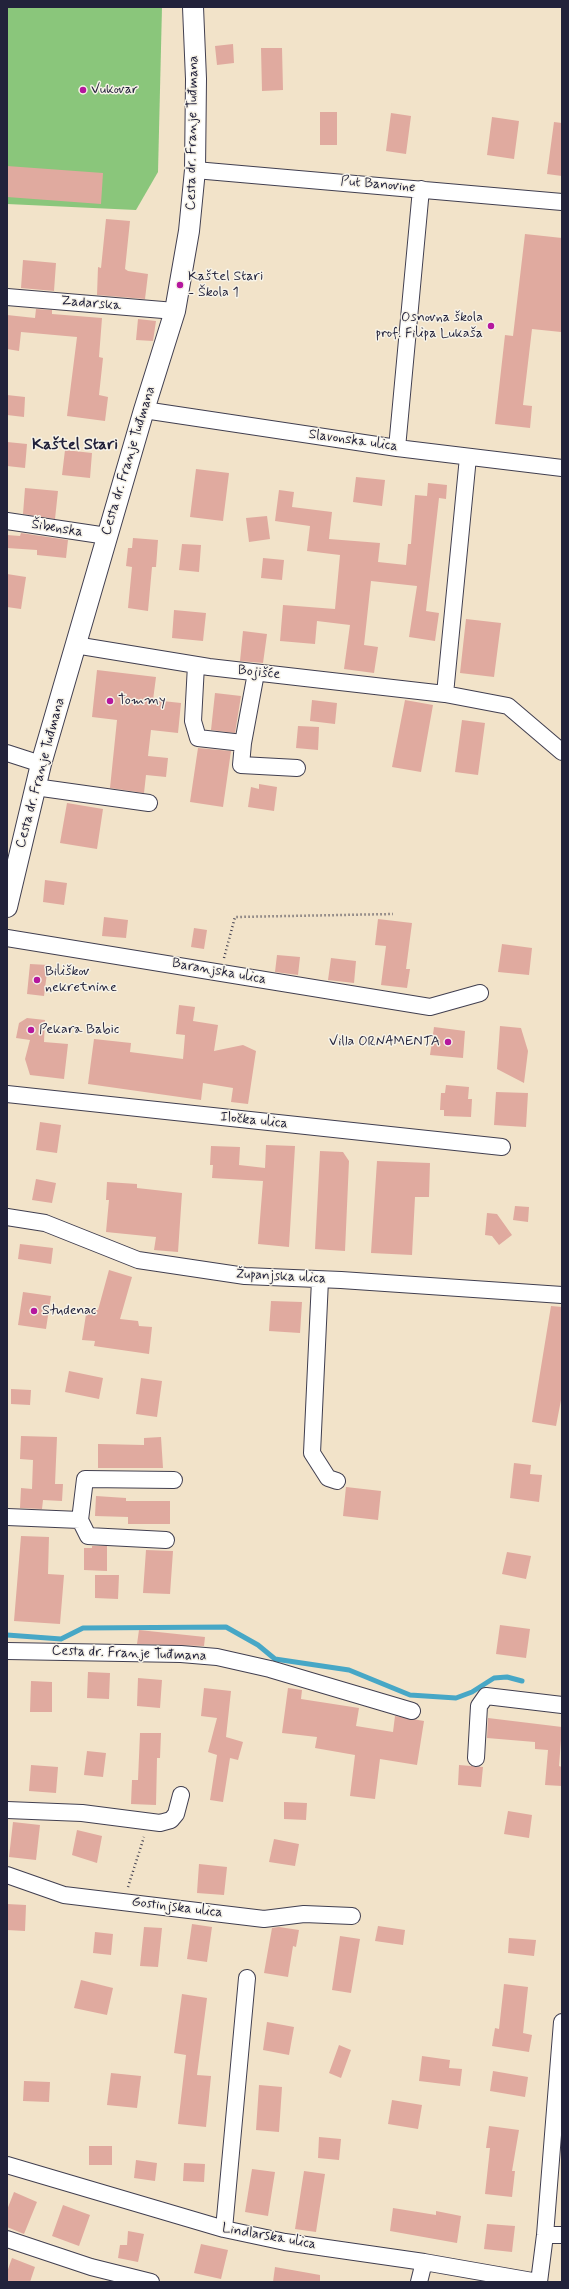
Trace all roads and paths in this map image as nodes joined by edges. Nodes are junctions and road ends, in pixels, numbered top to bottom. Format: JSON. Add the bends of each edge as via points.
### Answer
{"nodes":[{"id":1,"x":193,"y":7,"type":"edge"},
{"id":2,"x":195,"y":170,"type":"junction"},
{"id":3,"x":421,"y":189,"type":"junction"},
{"id":4,"x":562,"y":202,"type":"edge"},
{"id":5,"x":7,"y":297,"type":"edge"},
{"id":6,"x":175,"y":311,"type":"junction"},
{"id":7,"x":144,"y":410,"type":"junction"},
{"id":8,"x":397,"y":448,"type":"junction"},
{"id":9,"x":468,"y":457,"type":"junction"},
{"id":10,"x":562,"y":468,"type":"edge"},
{"id":11,"x":7,"y":521,"type":"edge"},
{"id":12,"x":107,"y":536,"type":"junction"},
{"id":13,"x":75,"y":645,"type":"junction"},
{"id":14,"x":196,"y":665,"type":"junction"},
{"id":15,"x":256,"y":673,"type":"junction"},
{"id":16,"x":445,"y":694,"type":"junction"},
{"id":17,"x":243,"y":743,"type":"junction"},
{"id":18,"x":562,"y":752,"type":"edge"},
{"id":19,"x":7,"y":753,"type":"edge"},
{"id":20,"x":41,"y":764,"type":"junction"},
{"id":21,"x":297,"y":768,"type":"dead end"},
{"id":22,"x":35,"y":787,"type":"junction"},
{"id":23,"x":149,"y":803,"type":"dead end"},
{"id":24,"x":7,"y":904,"type":"edge"},
{"id":25,"x":393,"y":914,"type":"dead end"},
{"id":26,"x":7,"y":938,"type":"edge"},
{"id":27,"x":220,"y":972,"type":"junction"},
{"id":28,"x":480,"y":993,"type":"dead end"},
{"id":29,"x":7,"y":1094,"type":"edge"},
{"id":30,"x":502,"y":1147,"type":"dead end"},
{"id":31,"x":7,"y":1217,"type":"edge"},
{"id":32,"x":320,"y":1280,"type":"junction"},
{"id":33,"x":562,"y":1296,"type":"edge"},
{"id":34,"x":174,"y":1480,"type":"dead end"},
{"id":35,"x":337,"y":1481,"type":"dead end"},
{"id":36,"x":7,"y":1517,"type":"edge"},
{"id":37,"x":80,"y":1520,"type":"junction"},
{"id":38,"x":166,"y":1540,"type":"dead end"},
{"id":39,"x":7,"y":1650,"type":"edge"},
{"id":40,"x":562,"y":1705,"type":"edge"},
{"id":41,"x":412,"y":1710,"type":"dead end"},
{"id":42,"x":476,"y":1758,"type":"dead end"},
{"id":43,"x":181,"y":1795,"type":"dead end"},
{"id":44,"x":7,"y":1810,"type":"edge"},
{"id":45,"x":147,"y":1823,"type":"junction"},
{"id":46,"x":7,"y":1875,"type":"edge"},
{"id":47,"x":120,"y":1901,"type":"junction"},
{"id":48,"x":352,"y":1916,"type":"dead end"},
{"id":49,"x":247,"y":1978,"type":"dead end"},
{"id":50,"x":562,"y":2022,"type":"edge"},
{"id":51,"x":7,"y":2165,"type":"edge"},
{"id":52,"x":224,"y":2229,"type":"junction"},
{"id":53,"x":545,"y":2235,"type":"junction"},
{"id":54,"x":562,"y":2236,"type":"edge"},
{"id":55,"x":7,"y":2239,"type":"edge"},
{"id":56,"x":424,"y":2262,"type":"junction"},
{"id":57,"x":151,"y":2282,"type":"edge"},
{"id":58,"x":419,"y":2282,"type":"edge"},
{"id":59,"x":538,"y":2282,"type":"edge"}],
"edges":[{"from":1,"to":2,"type":"main road","name":"Cesta dr. Franje Tuđmana","via":[[196,79]]},
{"from":2,"to":3,"type":"street","name":"Put Banovine"},
{"from":2,"to":6,"type":"main road","name":"Cesta dr. Franje Tuđmana","via":[[189,231]]},
{"from":3,"to":4,"type":"street","name":"Put Banovine"},
{"from":3,"to":8,"type":"street"},
{"from":5,"to":6,"type":"street","name":"Zadarska"},
{"from":6,"to":7,"type":"main road","name":"Cesta dr. Franje Tuđmana"},
{"from":7,"to":8,"type":"street","name":"Slavonska ulica"},
{"from":7,"to":12,"type":"main road","name":"Cesta dr. Franje Tuđmana"},
{"from":8,"to":9,"type":"street","name":"Slavonska ulica"},
{"from":9,"to":10,"type":"street","name":"Slavonska ulica"},
{"from":9,"to":16,"type":"street"},
{"from":11,"to":12,"type":"street","name":"Šibenska"},
{"from":12,"to":13,"type":"main road","name":"Cesta dr. Franje Tuđmana"},
{"from":13,"to":14,"type":"street","name":"Bojišće"},
{"from":13,"to":20,"type":"main road","name":"Cesta dr. Franje Tuđmana"},
{"from":14,"to":15,"type":"street","name":"Bojišće"},
{"from":14,"to":17,"type":"street","via":[[193,721],[198,738]]},
{"from":15,"to":16,"type":"street","name":"Bojišće"},
{"from":15,"to":17,"type":"street"},
{"from":16,"to":18,"type":"street","name":"Bojišće","via":[[508,706]]},
{"from":17,"to":21,"type":"street","via":[[241,765]]},
{"from":19,"to":20,"type":"street"},
{"from":20,"to":22,"type":"main road","name":"Cesta dr. Franje Tuđmana"},
{"from":22,"to":23,"type":"street"},
{"from":22,"to":24,"type":"main road","name":"Cesta dr. Franje Tuđmana"},
{"from":25,"to":27,"type":"path","via":[[236,917]]},
{"from":26,"to":27,"type":"street","name":"Baranjska ulica"},
{"from":27,"to":28,"type":"street","name":"Baranjska ulica","via":[[430,1007]]},
{"from":29,"to":30,"type":"street","name":"Iločka ulica"},
{"from":31,"to":32,"type":"street","name":"Županjska ulica","via":[[45,1223],[138,1260],[245,1276]]},
{"from":32,"to":33,"type":"street","name":"Županjska ulica"},
{"from":32,"to":35,"type":"street","via":[[312,1454],[328,1478]]},
{"from":34,"to":37,"type":"street","via":[[85,1479]]},
{"from":36,"to":37,"type":"street"},
{"from":37,"to":38,"type":"street","via":[[88,1536]]},
{"from":39,"to":41,"type":"street","name":"Cesta dr. Franje Tuđmana","via":[[217,1657],[270,1669]]},
{"from":40,"to":42,"type":"street","via":[[486,1696],[479,1706]]},
{"from":43,"to":45,"type":"street","via":[[176,1814],[171,1820]]},
{"from":44,"to":45,"type":"street","via":[[82,1813]]},
{"from":45,"to":47,"type":"path","via":[[143,1847]]},
{"from":46,"to":47,"type":"street","name":"Gostinjska ulica","via":[[64,1895]]},
{"from":47,"to":48,"type":"street","name":"Gostinjska ulica","via":[[264,1918],[304,1914]]},
{"from":49,"to":52,"type":"street"},
{"from":50,"to":53,"type":"street"},
{"from":51,"to":52,"type":"street","name":"Lindlarska ulica"},
{"from":52,"to":56,"type":"street","name":"Lindlarska ulica","via":[[285,2242]]},
{"from":53,"to":54,"type":"street"},
{"from":53,"to":59,"type":"street"},
{"from":55,"to":57,"type":"street","via":[[91,2267]]},
{"from":56,"to":58,"type":"street"},
{"from":56,"to":59,"type":"street","name":"Lindlarska ulica"}]}
